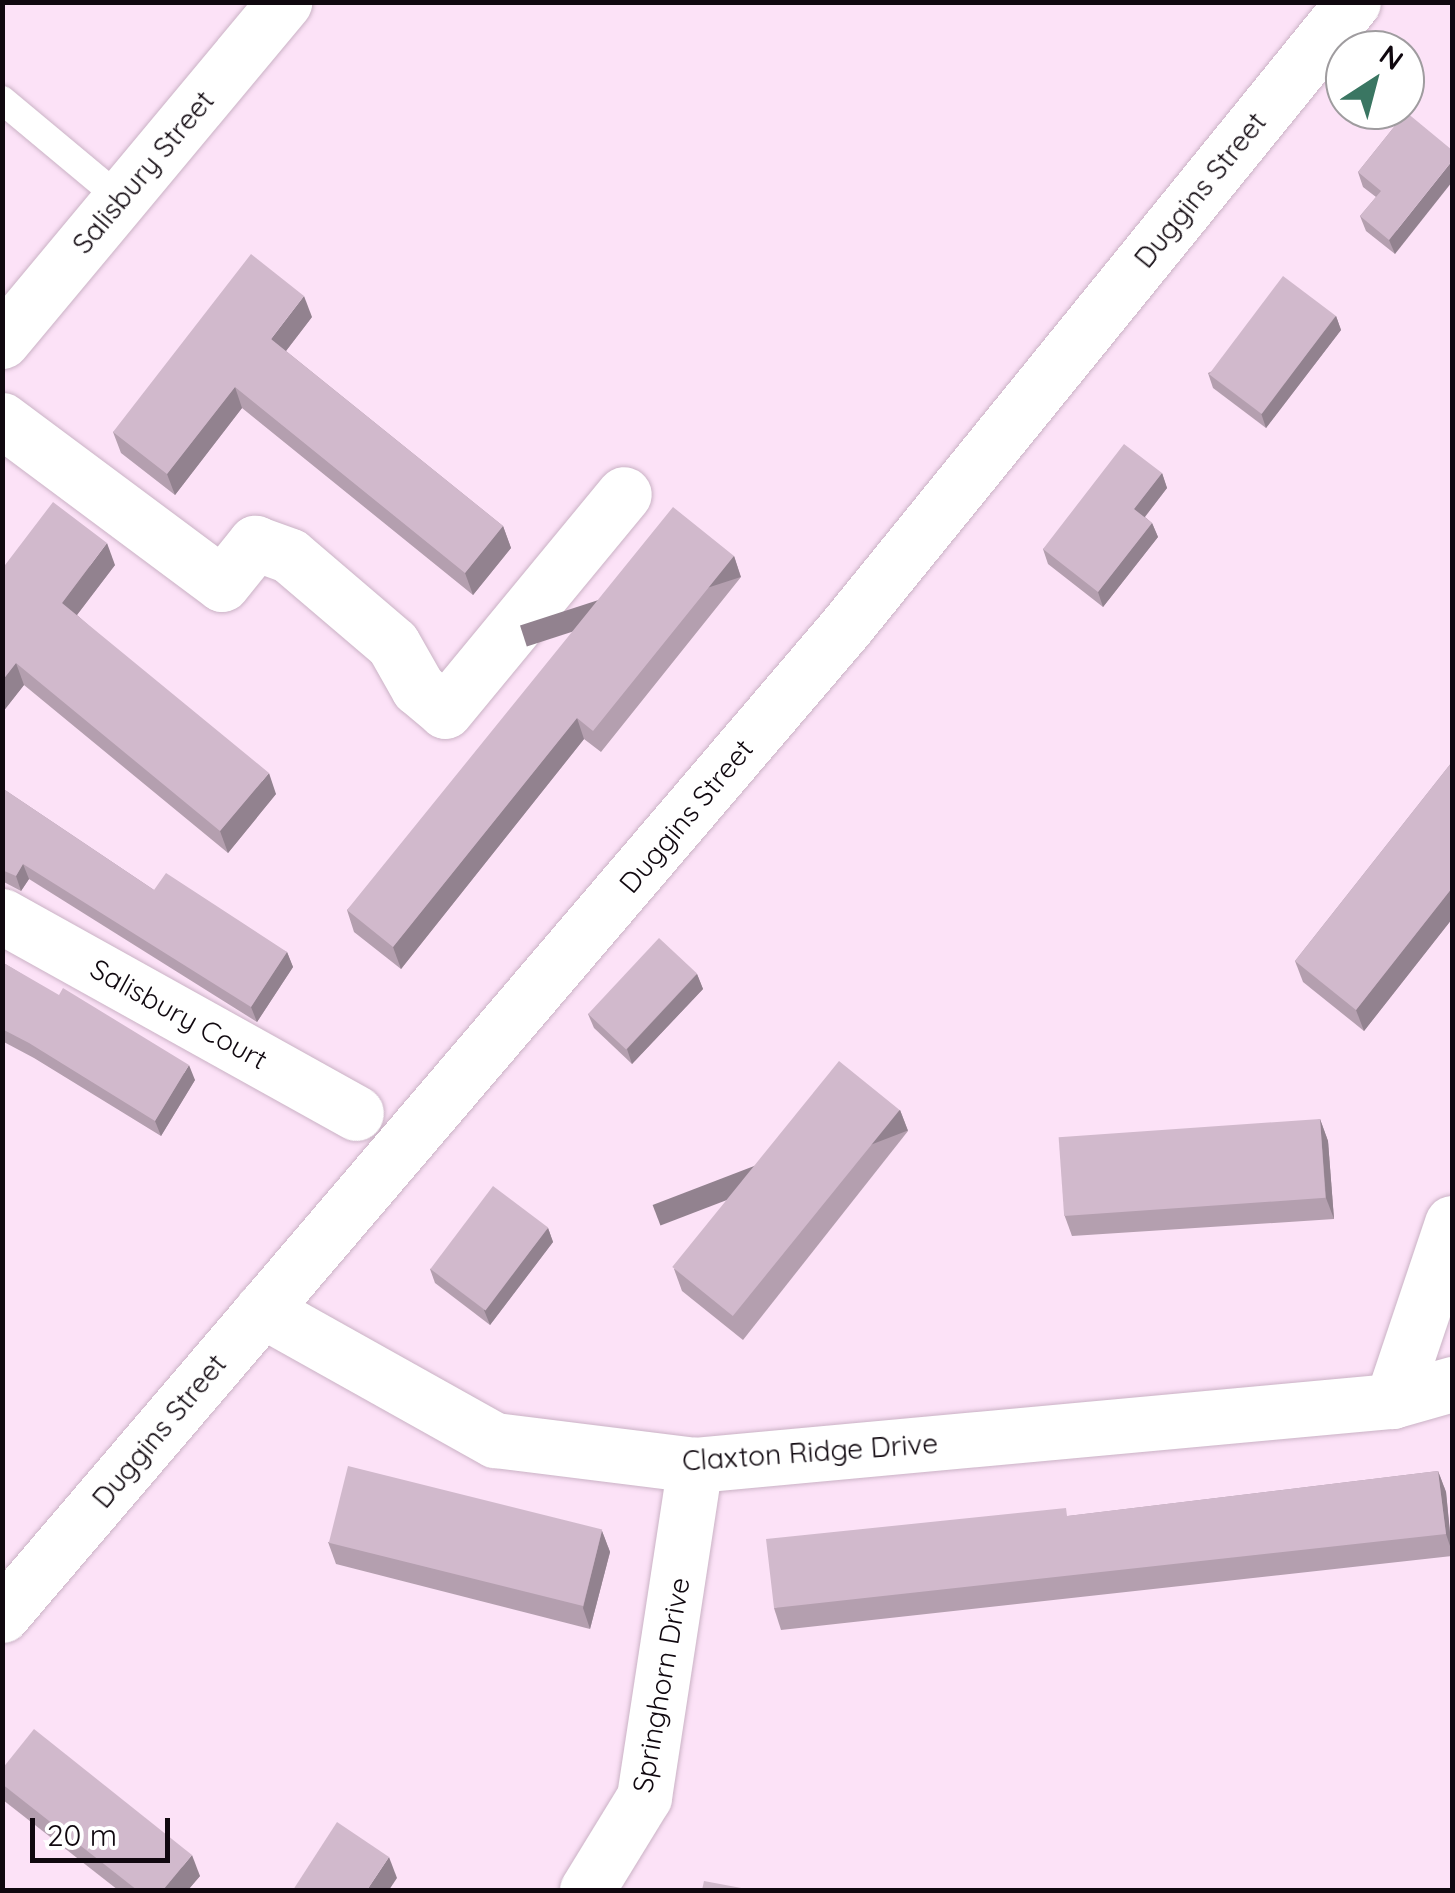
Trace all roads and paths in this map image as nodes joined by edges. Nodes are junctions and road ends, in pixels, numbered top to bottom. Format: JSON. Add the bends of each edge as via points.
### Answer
{"nodes":[{"id":1,"x":284,"y":2,"type":"edge"},
{"id":2,"x":1352,"y":2,"type":"edge"},
{"id":3,"x":2,"y":100,"type":"edge"},
{"id":4,"x":121,"y":199,"type":"junction"},
{"id":5,"x":2,"y":342,"type":"edge"},
{"id":6,"x":2,"y":420,"type":"edge"},
{"id":7,"x":624,"y":494,"type":"dead end"},
{"id":8,"x":2,"y":916,"type":"edge"},
{"id":9,"x":356,"y":1113,"type":"dead end"},
{"id":10,"x":1452,"y":1222,"type":"edge"},
{"id":11,"x":262,"y":1310,"type":"junction"},
{"id":12,"x":1452,"y":1384,"type":"edge"},
{"id":13,"x":1392,"y":1401,"type":"junction"},
{"id":14,"x":695,"y":1466,"type":"junction"},
{"id":15,"x":2,"y":1615,"type":"edge"},
{"id":16,"x":586,"y":1890,"type":"edge"}],
"edges":[{"from":1,"to":4,"type":"street","name":"Salisbury Street"},
{"from":2,"to":11,"type":"street","name":"Duggins Street","via":[[845,628]]},
{"from":3,"to":4,"type":"lane"},
{"from":4,"to":5,"type":"street","name":"Salisbury Street"},
{"from":6,"to":7,"type":"street","via":[[222,584],[255,543],[290,556],[393,644],[418,688],[445,711]]},
{"from":8,"to":9,"type":"street","name":"Salisbury Court"},
{"from":10,"to":13,"type":"street"},
{"from":11,"to":14,"type":"street","name":"Claxton Ridge Drive","via":[[494,1440]]},
{"from":11,"to":15,"type":"street","name":"Duggins Street"},
{"from":12,"to":13,"type":"street","name":"Claxton Ridge Drive"},
{"from":13,"to":14,"type":"street","name":"Claxton Ridge Drive"},
{"from":14,"to":16,"type":"street","name":"Springhorn Drive","via":[[644,1797]]}]}
